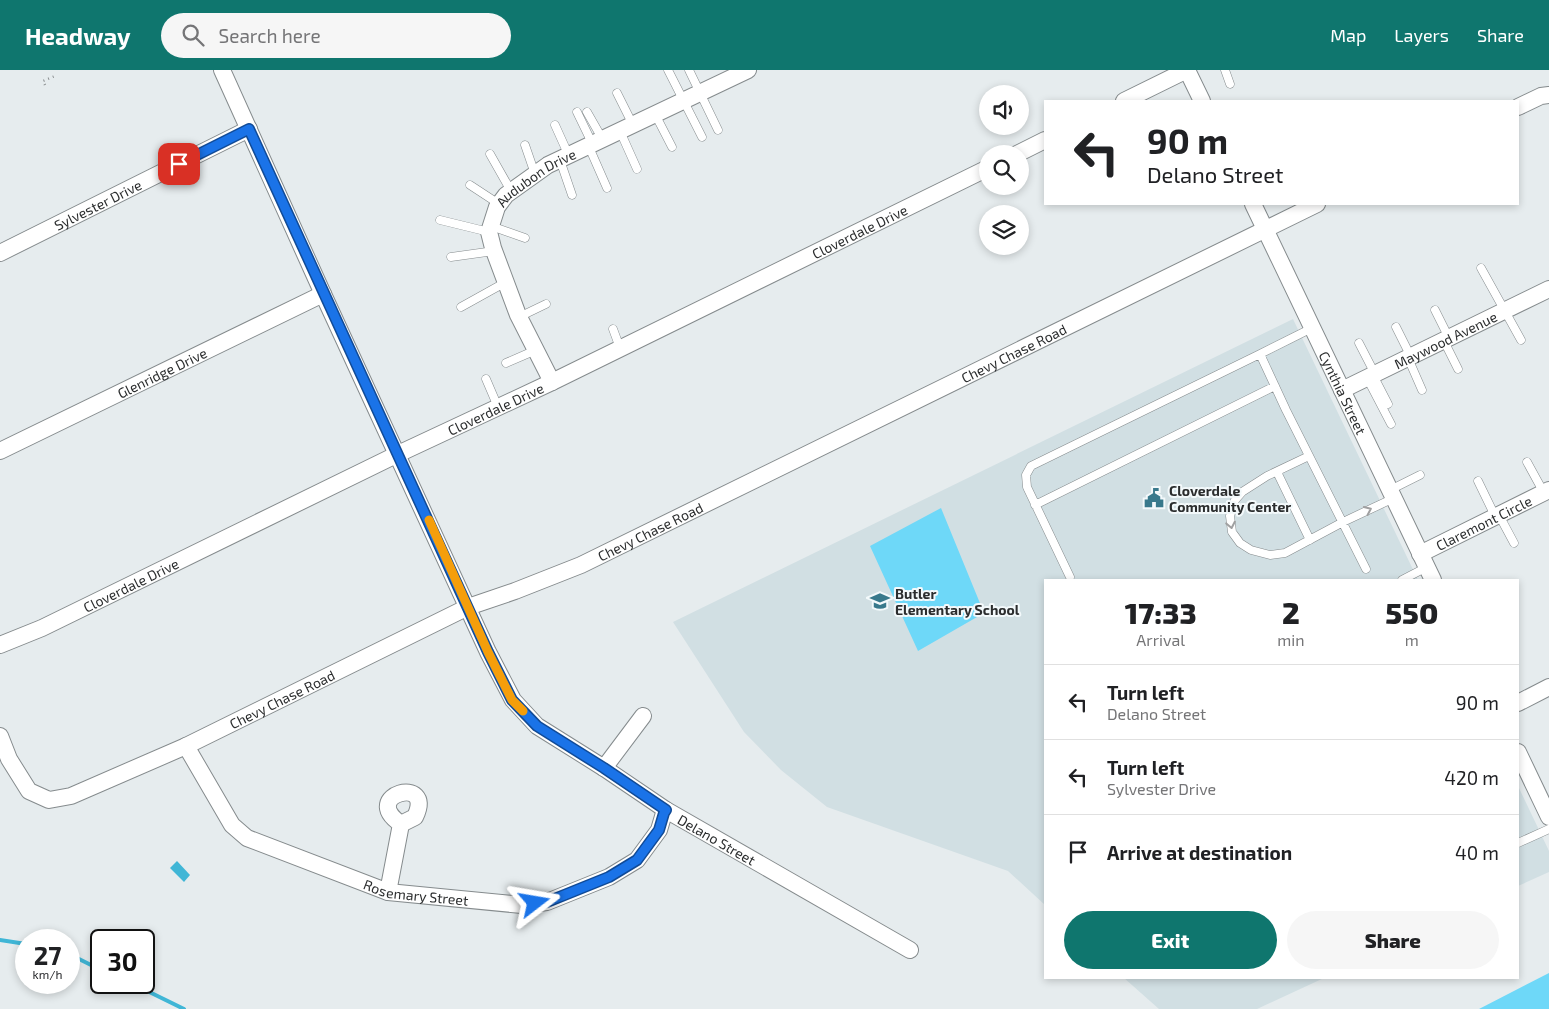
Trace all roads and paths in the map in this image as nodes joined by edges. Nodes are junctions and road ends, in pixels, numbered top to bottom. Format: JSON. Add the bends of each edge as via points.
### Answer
{"nodes":[{"id":1,"x":222,"y":70,"type":"edge"},
{"id":2,"x":668,"y":70,"type":"edge"},
{"id":3,"x":689,"y":70,"type":"edge"},
{"id":4,"x":748,"y":70,"type":"edge"},
{"id":5,"x":1187,"y":70,"type":"edge"},
{"id":6,"x":1225,"y":70,"type":"edge"},
{"id":7,"x":55,"y":76,"type":"dead end"},
{"id":8,"x":1230,"y":84,"type":"dead end"},
{"id":9,"x":45,"y":85,"type":"dead end"},
{"id":10,"x":1548,"y":90,"type":"edge"},
{"id":11,"x":617,"y":93,"type":"dead end"},
{"id":12,"x":699,"y":94,"type":"junction"},
{"id":13,"x":1126,"y":100,"type":"edge"},
{"id":14,"x":1202,"y":100,"type":"edge"},
{"id":15,"x":684,"y":101,"type":"junction"},
{"id":16,"x":1519,"y":106,"type":"edge"},
{"id":17,"x":577,"y":112,"type":"dead end"},
{"id":18,"x":587,"y":112,"type":"dead end"},
{"id":19,"x":655,"y":114,"type":"junction"},
{"id":20,"x":555,"y":125,"type":"dead end"},
{"id":21,"x":627,"y":128,"type":"junction"},
{"id":22,"x":249,"y":129,"type":"junction"},
{"id":23,"x":718,"y":130,"type":"dead end"},
{"id":24,"x":702,"y":137,"type":"dead end"},
{"id":25,"x":1044,"y":140,"type":"edge"},
{"id":26,"x":595,"y":144,"type":"junction"},
{"id":27,"x":525,"y":145,"type":"dead end"},
{"id":28,"x":672,"y":147,"type":"dead end"},
{"id":29,"x":1029,"y":148,"type":"edge"},
{"id":30,"x":490,"y":154,"type":"dead end"},
{"id":31,"x":564,"y":158,"type":"junction"},
{"id":32,"x":637,"y":169,"type":"dead end"},
{"id":33,"x":979,"y":172,"type":"edge"},
{"id":34,"x":536,"y":174,"type":"junction"},
{"id":35,"x":470,"y":186,"type":"dead end"},
{"id":36,"x":607,"y":188,"type":"dead end"},
{"id":37,"x":511,"y":191,"type":"junction"},
{"id":38,"x":572,"y":195,"type":"dead end"},
{"id":39,"x":499,"y":204,"type":"junction"},
{"id":40,"x":1253,"y":205,"type":"edge"},
{"id":41,"x":1315,"y":205,"type":"edge"},
{"id":42,"x":440,"y":220,"type":"dead end"},
{"id":43,"x":490,"y":229,"type":"junction"},
{"id":44,"x":1265,"y":229,"type":"junction"},
{"id":45,"x":525,"y":238,"type":"dead end"},
{"id":46,"x":494,"y":251,"type":"junction"},
{"id":47,"x":0,"y":253,"type":"edge"},
{"id":48,"x":451,"y":257,"type":"dead end"},
{"id":49,"x":1481,"y":268,"type":"dead end"},
{"id":50,"x":506,"y":282,"type":"junction"},
{"id":51,"x":1549,"y":290,"type":"edge"},
{"id":52,"x":323,"y":294,"type":"junction"},
{"id":53,"x":546,"y":304,"type":"dead end"},
{"id":54,"x":460,"y":308,"type":"dead end"},
{"id":55,"x":1435,"y":310,"type":"dead end"},
{"id":56,"x":1504,"y":311,"type":"junction"},
{"id":57,"x":519,"y":317,"type":"junction"},
{"id":58,"x":1396,"y":327,"type":"dead end"},
{"id":59,"x":1312,"y":328,"type":"junction"},
{"id":60,"x":613,"y":329,"type":"dead end"},
{"id":61,"x":1447,"y":339,"type":"junction"},
{"id":62,"x":1521,"y":340,"type":"dead end"},
{"id":63,"x":1359,"y":343,"type":"dead end"},
{"id":64,"x":620,"y":348,"type":"junction"},
{"id":65,"x":536,"y":350,"type":"junction"},
{"id":66,"x":1260,"y":354,"type":"junction"},
{"id":67,"x":1410,"y":357,"type":"junction"},
{"id":68,"x":506,"y":363,"type":"dead end"},
{"id":69,"x":1458,"y":369,"type":"dead end"},
{"id":70,"x":1372,"y":376,"type":"junction"},
{"id":71,"x":486,"y":379,"type":"dead end"},
{"id":72,"x":552,"y":382,"type":"junction"},
{"id":73,"x":1275,"y":386,"type":"junction"},
{"id":74,"x":1342,"y":390,"type":"junction"},
{"id":75,"x":1422,"y":390,"type":"dead end"},
{"id":76,"x":1388,"y":404,"type":"dead end"},
{"id":77,"x":498,"y":407,"type":"junction"},
{"id":78,"x":1391,"y":424,"type":"dead end"},
{"id":79,"x":0,"y":451,"type":"edge"},
{"id":80,"x":398,"y":454,"type":"junction"},
{"id":81,"x":1309,"y":456,"type":"junction"},
{"id":82,"x":1527,"y":462,"type":"dead end"},
{"id":83,"x":1277,"y":472,"type":"junction"},
{"id":84,"x":1420,"y":475,"type":"dead end"},
{"id":85,"x":1478,"y":481,"type":"dead end"},
{"id":86,"x":1547,"y":491,"type":"edge"},
{"id":87,"x":1392,"y":494,"type":"junction"},
{"id":88,"x":1035,"y":505,"type":"junction"},
{"id":89,"x":1497,"y":516,"type":"junction"},
{"id":90,"x":1343,"y":522,"type":"junction"},
{"id":91,"x":1310,"y":540,"type":"junction"},
{"id":92,"x":1514,"y":543,"type":"dead end"},
{"id":93,"x":1426,"y":567,"type":"edge"},
{"id":94,"x":1366,"y":569,"type":"dead end"},
{"id":95,"x":1070,"y":577,"type":"dead end"},
{"id":96,"x":1404,"y":579,"type":"edge"},
{"id":97,"x":468,"y":607,"type":"junction"},
{"id":98,"x":0,"y":645,"type":"edge"},
{"id":99,"x":1549,"y":687,"type":"edge"},
{"id":100,"x":1519,"y":702,"type":"edge"},
{"id":101,"x":643,"y":716,"type":"dead end"},
{"id":102,"x":0,"y":736,"type":"edge"},
{"id":103,"x":186,"y":746,"type":"junction"},
{"id":104,"x":1519,"y":754,"type":"edge"},
{"id":105,"x":604,"y":768,"type":"junction"},
{"id":106,"x":666,"y":810,"type":"junction"},
{"id":107,"x":1549,"y":817,"type":"edge"},
{"id":108,"x":400,"y":824,"type":"dead end"},
{"id":109,"x":1549,"y":829,"type":"edge"},
{"id":110,"x":1519,"y":843,"type":"edge"},
{"id":111,"x":388,"y":892,"type":"junction"},
{"id":112,"x":910,"y":950,"type":"dead end"}],
"edges":[{"from":1,"to":22,"type":"street","name":"Delano Street"},
{"from":2,"to":15,"type":"lane"},
{"from":3,"to":12,"type":"lane"},
{"from":4,"to":12,"type":"street","name":"Audubon Drive"},
{"from":5,"to":13,"type":"street"},
{"from":5,"to":14,"type":"street"},
{"from":6,"to":8,"type":"lane"},
{"from":7,"to":9,"type":"path","via":[[44,82]]},
{"from":10,"to":16,"type":"street"},
{"from":11,"to":21,"type":"lane"},
{"from":12,"to":15,"type":"street","name":"Audubon Drive"},
{"from":12,"to":23,"type":"lane"},
{"from":15,"to":19,"type":"street","name":"Audubon Drive"},
{"from":15,"to":24,"type":"lane"},
{"from":17,"to":26,"type":"lane"},
{"from":18,"to":26,"type":"lane"},
{"from":19,"to":21,"type":"street","name":"Audubon Drive"},
{"from":19,"to":28,"type":"lane"},
{"from":20,"to":31,"type":"lane"},
{"from":21,"to":26,"type":"street","name":"Audubon Drive"},
{"from":21,"to":32,"type":"lane"},
{"from":22,"to":47,"type":"street","name":"Sylvester Drive"},
{"from":22,"to":52,"type":"street","name":"Delano Street"},
{"from":25,"to":29,"type":"street"},
{"from":26,"to":31,"type":"street","name":"Audubon Drive"},
{"from":26,"to":36,"type":"lane"},
{"from":27,"to":34,"type":"lane"},
{"from":30,"to":37,"type":"lane"},
{"from":31,"to":34,"type":"street","name":"Audubon Drive"},
{"from":31,"to":38,"type":"lane"},
{"from":33,"to":64,"type":"street","name":"Cloverdale Drive"},
{"from":34,"to":37,"type":"street","name":"Audubon Drive"},
{"from":35,"to":39,"type":"lane"},
{"from":37,"to":39,"type":"street","name":"Audubon Drive"},
{"from":39,"to":43,"type":"street","name":"Audubon Drive"},
{"from":40,"to":44,"type":"street","name":"Cynthia Street"},
{"from":41,"to":44,"type":"street","name":"Chevy Chase Road"},
{"from":42,"to":43,"type":"lane"},
{"from":43,"to":45,"type":"lane"},
{"from":43,"to":46,"type":"street"},
{"from":44,"to":59,"type":"street","name":"Cynthia Street"},
{"from":44,"to":97,"type":"street","name":"Chevy Chase Road","via":[[580,565]]},
{"from":46,"to":48,"type":"lane"},
{"from":46,"to":50,"type":"street"},
{"from":49,"to":56,"type":"lane"},
{"from":50,"to":54,"type":"lane"},
{"from":50,"to":57,"type":"street"},
{"from":51,"to":56,"type":"street","name":"Maywood Avenue"},
{"from":52,"to":79,"type":"street","name":"Glenridge Drive"},
{"from":52,"to":80,"type":"street","name":"Delano Street"},
{"from":53,"to":57,"type":"lane"},
{"from":55,"to":61,"type":"lane"},
{"from":56,"to":61,"type":"street","name":"Maywood Avenue"},
{"from":56,"to":62,"type":"lane"},
{"from":57,"to":65,"type":"street"},
{"from":58,"to":67,"type":"lane"},
{"from":59,"to":66,"type":"lane"},
{"from":59,"to":74,"type":"street","name":"Cynthia Street"},
{"from":60,"to":64,"type":"lane"},
{"from":61,"to":67,"type":"street","name":"Maywood Avenue"},
{"from":61,"to":69,"type":"lane"},
{"from":63,"to":70,"type":"lane"},
{"from":64,"to":72,"type":"street","name":"Cloverdale Drive"},
{"from":65,"to":68,"type":"lane"},
{"from":65,"to":72,"type":"street"},
{"from":66,"to":73,"type":"lane"},
{"from":66,"to":88,"type":"lane","via":[[1031,466],[1025,479]]},
{"from":67,"to":70,"type":"street","name":"Maywood Avenue"},
{"from":67,"to":75,"type":"lane"},
{"from":70,"to":74,"type":"street","name":"Maywood Avenue"},
{"from":70,"to":76,"type":"lane"},
{"from":70,"to":78,"type":"lane"},
{"from":71,"to":77,"type":"lane"},
{"from":72,"to":77,"type":"street","name":"Cloverdale Drive"},
{"from":73,"to":81,"type":"lane"},
{"from":73,"to":88,"type":"lane"},
{"from":74,"to":87,"type":"street","name":"Cynthia Street"},
{"from":77,"to":80,"type":"street","name":"Cloverdale Drive"},
{"from":80,"to":97,"type":"street","name":"Delano Street"},
{"from":80,"to":98,"type":"street","name":"Cloverdale Drive","via":[[42,628]]},
{"from":81,"to":83,"type":"lane"},
{"from":81,"to":90,"type":"lane"},
{"from":82,"to":86,"type":"lane"},
{"from":83,"to":91,"type":"lane"},
{"from":83,"to":91,"type":"lane","one_way":true,"via":[[1242,492],[1235,500],[1230,516],[1232,532],[1251,550],[1270,555],[1285,553]]},
{"from":84,"to":87,"type":"lane"},
{"from":85,"to":89,"type":"lane"},
{"from":86,"to":89,"type":"street","name":"Claremont Circle"},
{"from":90,"to":87,"type":"lane","one_way":true},
{"from":87,"to":93,"type":"street","name":"Cynthia Street"},
{"from":88,"to":95,"type":"lane"},
{"from":89,"to":92,"type":"lane"},
{"from":89,"to":93,"type":"street","name":"Claremont Circle"},
{"from":90,"to":91,"type":"lane"},
{"from":90,"to":94,"type":"lane"},
{"from":93,"to":96,"type":"lane"},
{"from":97,"to":103,"type":"street","name":"Chevy Chase Road"},
{"from":97,"to":105,"type":"street","name":"Delano Street","via":[[512,700],[537,726]]},
{"from":99,"to":100,"type":"street"},
{"from":101,"to":105,"type":"street"},
{"from":102,"to":103,"type":"street","name":"Chevy Chase Road","via":[[9,760],[29,791],[49,800],[71,796]]},
{"from":103,"to":111,"type":"street","name":"Rosemary Street","via":[[232,825],[247,838]]},
{"from":104,"to":107,"type":"street"},
{"from":105,"to":106,"type":"street","name":"Delano Street"},
{"from":106,"to":111,"type":"street","name":"Rosemary Street","via":[[659,830],[637,860],[609,877],[547,902],[522,905]]},
{"from":106,"to":112,"type":"street","name":"Delano Street"},
{"from":108,"to":111,"type":"street"},
{"from":109,"to":110,"type":"lane"}]}
